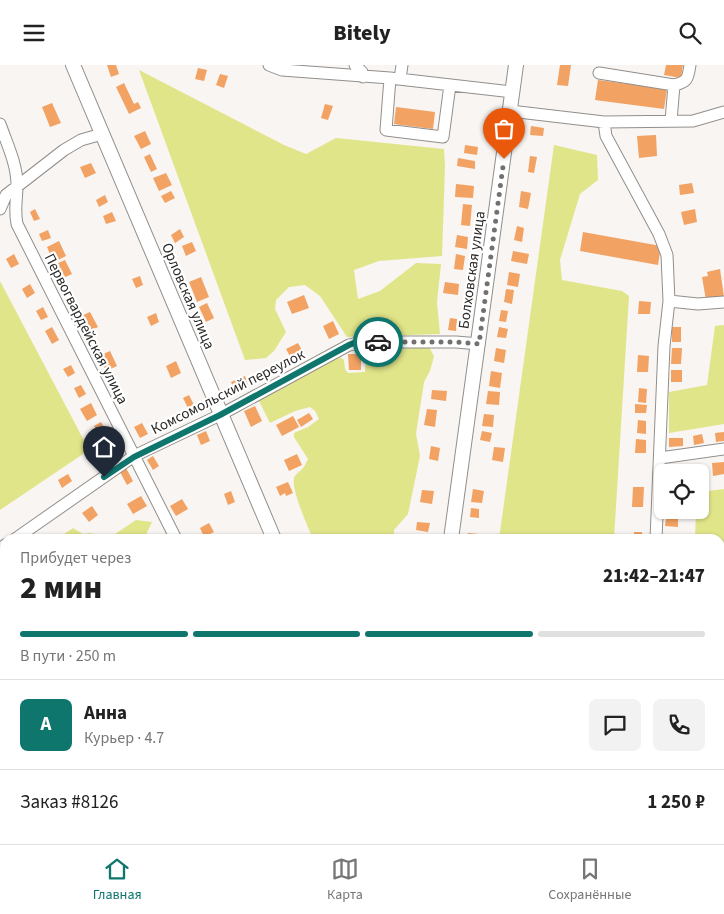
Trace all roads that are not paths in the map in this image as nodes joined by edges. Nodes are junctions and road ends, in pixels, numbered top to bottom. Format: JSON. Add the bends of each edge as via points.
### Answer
{"nodes":[{"id":1,"x":73,"y":65,"type":"edge"},
{"id":2,"x":269,"y":65,"type":"edge"},
{"id":3,"x":356,"y":65,"type":"edge"},
{"id":4,"x":402,"y":65,"type":"edge"},
{"id":5,"x":516,"y":65,"type":"edge"},
{"id":6,"x":690,"y":65,"type":"edge"},
{"id":7,"x":293,"y":68,"type":"edge"},
{"id":8,"x":599,"y":73,"type":"dead end"},
{"id":9,"x":364,"y":77,"type":"junction"},
{"id":10,"x":395,"y":79,"type":"junction"},
{"id":11,"x":450,"y":85,"type":"junction"},
{"id":12,"x":674,"y":85,"type":"junction"},
{"id":13,"x":512,"y":92,"type":"junction"},
{"id":14,"x":510,"y":111,"type":"junction"},
{"id":15,"x":724,"y":112,"type":"edge"},
{"id":16,"x":671,"y":121,"type":"junction"},
{"id":17,"x":604,"y":122,"type":"junction"},
{"id":18,"x":0,"y":124,"type":"edge"},
{"id":19,"x":102,"y":134,"type":"junction"},
{"id":20,"x":17,"y":186,"type":"junction"},
{"id":21,"x":3,"y":195,"type":"edge"},
{"id":22,"x":0,"y":209,"type":"edge"},
{"id":23,"x":668,"y":301,"type":"junction"},
{"id":24,"x":724,"y":301,"type":"edge"},
{"id":25,"x":479,"y":344,"type":"junction"},
{"id":26,"x":220,"y":415,"type":"junction"},
{"id":27,"x":724,"y":449,"type":"edge"},
{"id":28,"x":134,"y":457,"type":"junction"},
{"id":29,"x":660,"y":458,"type":"junction"},
{"id":30,"x":21,"y":534,"type":"edge"},
{"id":31,"x":173,"y":534,"type":"edge"},
{"id":32,"x":272,"y":534,"type":"edge"},
{"id":33,"x":452,"y":534,"type":"edge"},
{"id":34,"x":656,"y":534,"type":"edge"}],
"edges":[{"from":1,"to":19,"type":"main road","name":"Орловская улица"},
{"from":2,"to":7,"type":"street","via":[[282,70]]},
{"from":3,"to":9,"type":"street"},
{"from":4,"to":10,"type":"street"},
{"from":5,"to":13,"type":"main road","name":"Болховская улица"},
{"from":6,"to":12,"type":"street","via":[[686,80]]},
{"from":7,"to":9,"type":"street"},
{"from":8,"to":12,"type":"street"},
{"from":9,"to":10,"type":"street"},
{"from":10,"to":11,"type":"street"},
{"from":10,"to":11,"type":"street","via":[[386,130],[443,137]]},
{"from":11,"to":13,"type":"street"},
{"from":12,"to":16,"type":"street"},
{"from":13,"to":14,"type":"main road","name":"Болховская улица"},
{"from":14,"to":17,"type":"street"},
{"from":14,"to":25,"type":"main road","name":"Болховская улица"},
{"from":15,"to":16,"type":"street","via":[[693,121]]},
{"from":16,"to":17,"type":"street"},
{"from":17,"to":23,"type":"street","via":[[606,136],[659,233],[667,255]]},
{"from":18,"to":20,"type":"street","name":"Первогвардейская улица","via":[[16,168]]},
{"from":19,"to":20,"type":"street","via":[[81,140],[64,150]]},
{"from":19,"to":26,"type":"main road","name":"Орловская улица"},
{"from":20,"to":21,"type":"street"},
{"from":20,"to":28,"type":"street","name":"Первогвардейская улица","via":[[14,212],[17,225]]},
{"from":21,"to":22,"type":"street"},
{"from":23,"to":24,"type":"street","via":[[698,304]]},
{"from":23,"to":29,"type":"street"},
{"from":25,"to":26,"type":"street","name":"Комсомольский переулок","via":[[356,342]]},
{"from":25,"to":33,"type":"main road","name":"Болховская улица"},
{"from":26,"to":28,"type":"street","name":"Комсомольский переулок"},
{"from":26,"to":32,"type":"main road","name":"Орловская улица"},
{"from":27,"to":29,"type":"street"},
{"from":28,"to":30,"type":"street","name":"Комсомольский переулок"},
{"from":28,"to":31,"type":"street","name":"Первогвардейская улица"},
{"from":29,"to":34,"type":"street"}]}
